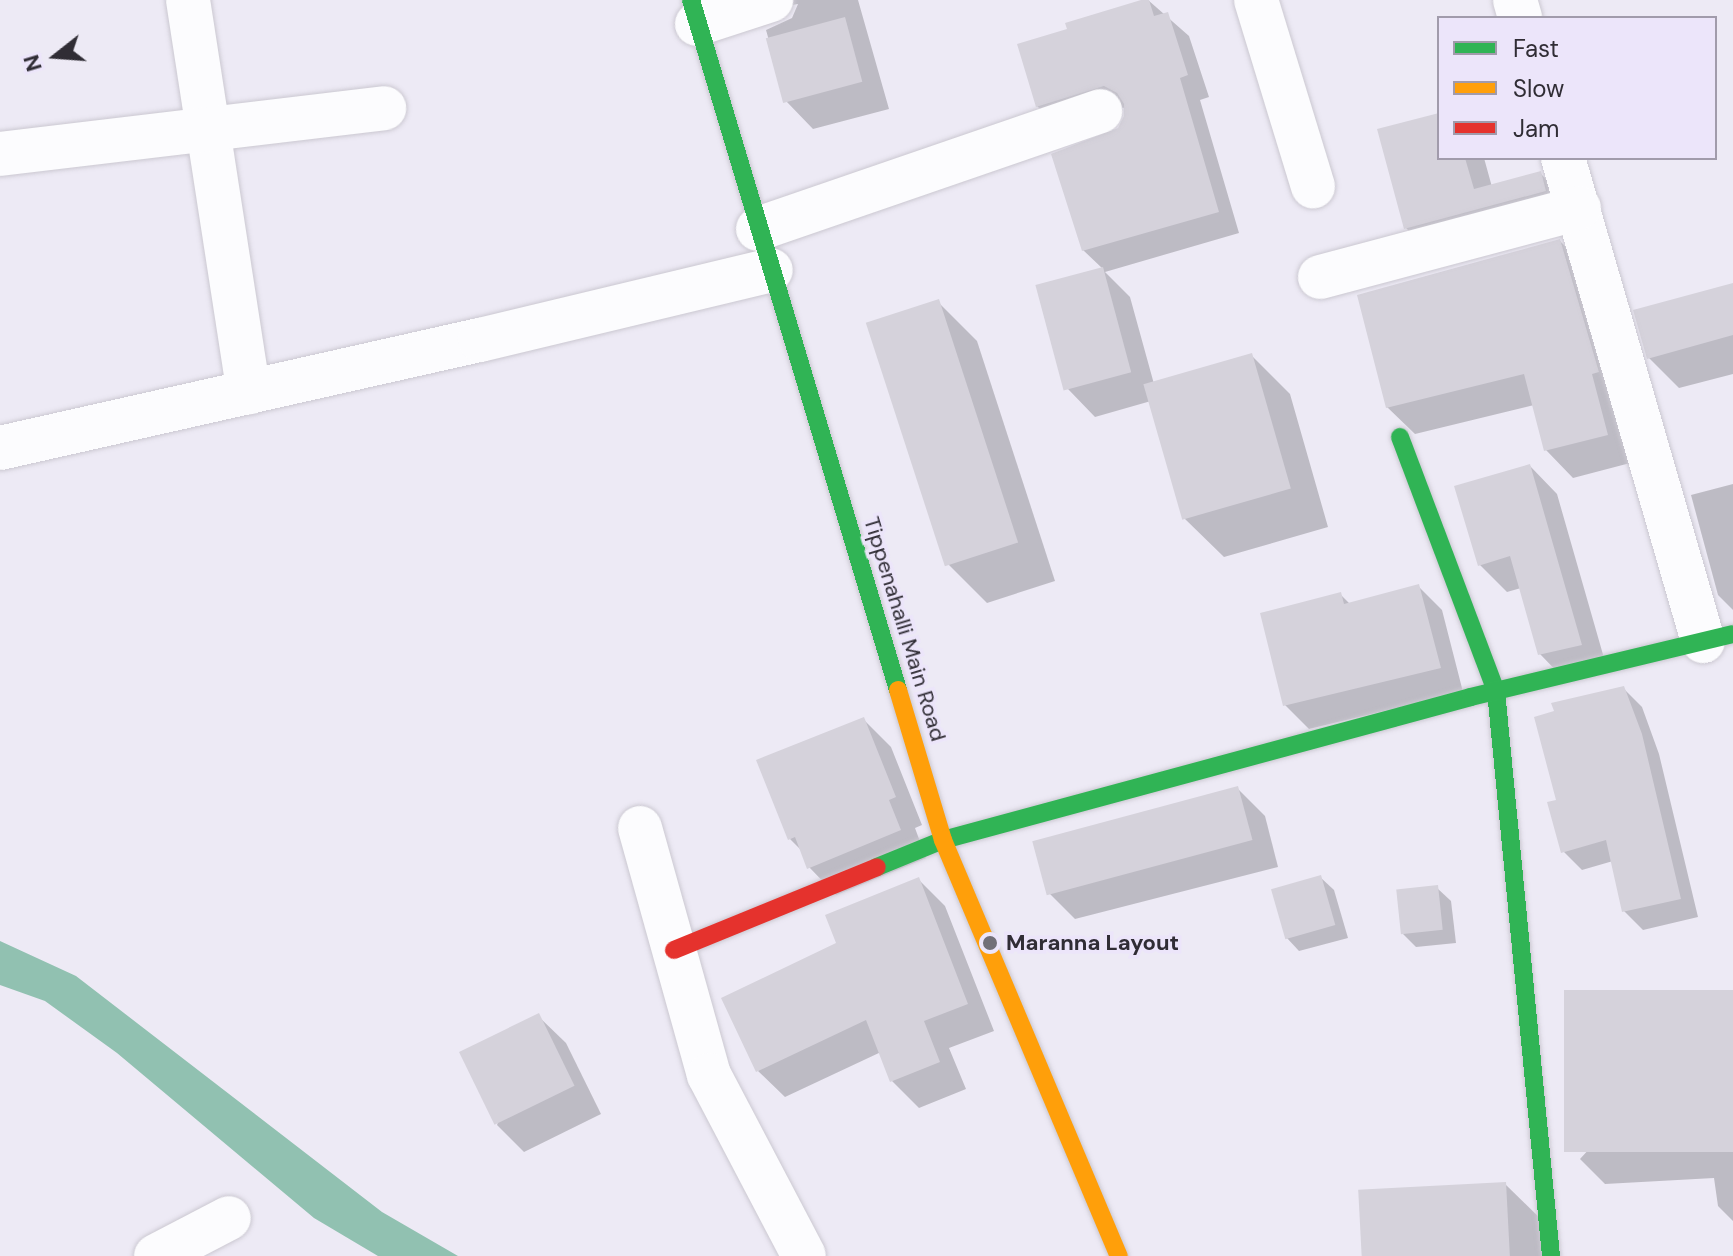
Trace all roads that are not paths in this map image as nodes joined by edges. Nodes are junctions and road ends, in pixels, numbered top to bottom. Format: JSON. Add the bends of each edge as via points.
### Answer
{"nodes":[{"id":1,"x":188,"y":0,"type":"edge"},
{"id":2,"x":771,"y":0,"type":"edge"},
{"id":3,"x":1256,"y":0,"type":"edge"},
{"id":4,"x":694,"y":12,"type":"edge"},
{"id":5,"x":384,"y":108,"type":"dead end"},
{"id":6,"x":1100,"y":111,"type":"dead end"},
{"id":7,"x":207,"y":127,"type":"junction"},
{"id":8,"x":0,"y":154,"type":"edge"},
{"id":9,"x":1564,"y":160,"type":"edge"},
{"id":10,"x":1313,"y":186,"type":"dead end"},
{"id":11,"x":1579,"y":208,"type":"junction"},
{"id":12,"x":758,"y":229,"type":"junction"},
{"id":13,"x":771,"y":270,"type":"junction"},
{"id":14,"x":1320,"y":277,"type":"dead end"},
{"id":15,"x":249,"y":392,"type":"junction"},
{"id":16,"x":1400,"y":437,"type":"dead end"},
{"id":17,"x":0,"y":448,"type":"edge"},
{"id":18,"x":1718,"y":638,"type":"edge"},
{"id":19,"x":1496,"y":691,"type":"junction"},
{"id":20,"x":640,"y":828,"type":"dead end"},
{"id":21,"x":943,"y":840,"type":"junction"},
{"id":22,"x":674,"y":950,"type":"junction"},
{"id":23,"x":229,"y":1218,"type":"dead end"},
{"id":24,"x":156,"y":1256,"type":"edge"},
{"id":25,"x":804,"y":1256,"type":"edge"},
{"id":26,"x":1119,"y":1256,"type":"edge"},
{"id":27,"x":1551,"y":1256,"type":"edge"}],
"edges":[{"from":1,"to":7,"type":"street"},
{"from":2,"to":4,"type":"street"},
{"from":3,"to":10,"type":"street"},
{"from":4,"to":12,"type":"street","name":"Tippenahalli Main Road"},
{"from":5,"to":7,"type":"street"},
{"from":6,"to":12,"type":"street"},
{"from":7,"to":8,"type":"street"},
{"from":7,"to":15,"type":"street"},
{"from":9,"to":11,"type":"street"},
{"from":11,"to":14,"type":"street"},
{"from":11,"to":18,"type":"street"},
{"from":12,"to":13,"type":"street","name":"Tippenahalli Main Road"},
{"from":13,"to":15,"type":"street"},
{"from":13,"to":21,"type":"street","name":"Tippenahalli Main Road"},
{"from":15,"to":17,"type":"street"},
{"from":16,"to":19,"type":"street"},
{"from":18,"to":19,"type":"street"},
{"from":19,"to":21,"type":"street"},
{"from":19,"to":27,"type":"street"},
{"from":20,"to":22,"type":"street"},
{"from":21,"to":22,"type":"street"},
{"from":21,"to":26,"type":"street","name":"Tippenahalli Main Road"},
{"from":22,"to":25,"type":"street","via":[[709,1075]]},
{"from":23,"to":24,"type":"street"}]}
